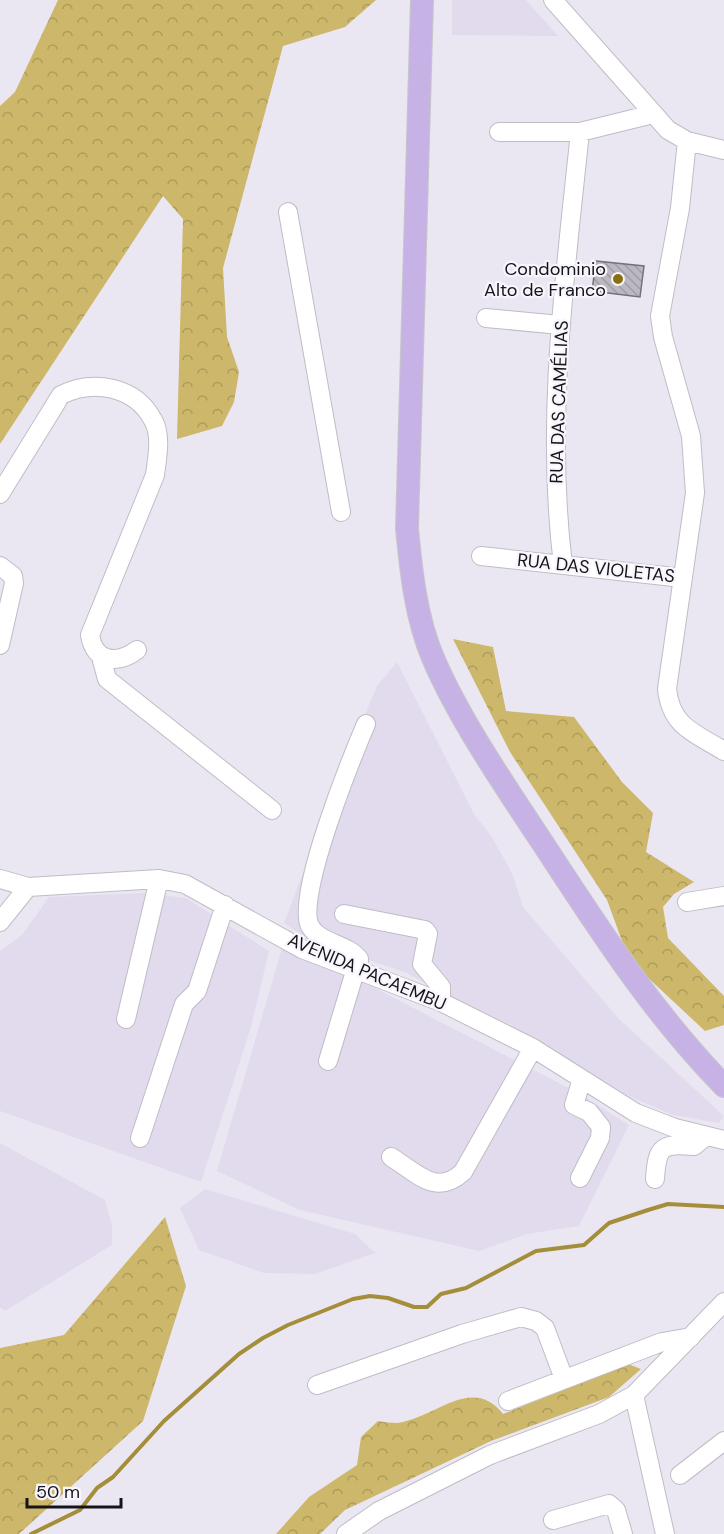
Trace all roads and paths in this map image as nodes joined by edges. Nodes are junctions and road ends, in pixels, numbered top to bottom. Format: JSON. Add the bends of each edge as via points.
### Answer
{"nodes":[{"id":1,"x":422,"y":0,"type":"edge"},
{"id":2,"x":553,"y":0,"type":"edge"},
{"id":3,"x":653,"y":114,"type":"junction"},
{"id":4,"x":499,"y":132,"type":"dead end"},
{"id":5,"x":580,"y":132,"type":"junction"},
{"id":6,"x":687,"y":141,"type":"junction"},
{"id":7,"x":724,"y":150,"type":"edge"},
{"id":8,"x":288,"y":212,"type":"dead end"},
{"id":9,"x":486,"y":318,"type":"dead end"},
{"id":10,"x":560,"y":325,"type":"junction"},
{"id":11,"x":0,"y":494,"type":"edge"},
{"id":12,"x":340,"y":512,"type":"dead end"},
{"id":13,"x":481,"y":556,"type":"dead end"},
{"id":14,"x":563,"y":565,"type":"junction"},
{"id":15,"x":0,"y":566,"type":"edge"},
{"id":16,"x":683,"y":578,"type":"junction"},
{"id":17,"x":0,"y":645,"type":"edge"},
{"id":18,"x":137,"y":650,"type":"dead end"},
{"id":19,"x":101,"y":657,"type":"junction"},
{"id":20,"x":366,"y":724,"type":"dead end"},
{"id":21,"x":724,"y":751,"type":"edge"},
{"id":22,"x":272,"y":810,"type":"dead end"},
{"id":23,"x":159,"y":879,"type":"junction"},
{"id":24,"x":2,"y":882,"type":"edge"},
{"id":25,"x":28,"y":887,"type":"junction"},
{"id":26,"x":724,"y":896,"type":"edge"},
{"id":27,"x":687,"y":902,"type":"dead end"},
{"id":28,"x":225,"y":905,"type":"junction"},
{"id":29,"x":344,"y":914,"type":"dead end"},
{"id":30,"x":0,"y":922,"type":"edge"},
{"id":31,"x":358,"y":970,"type":"junction"},
{"id":32,"x":441,"y":1002,"type":"junction"},
{"id":33,"x":126,"y":1019,"type":"dead end"},
{"id":34,"x":667,"y":1020,"type":"junction"},
{"id":35,"x":533,"y":1048,"type":"junction"},
{"id":36,"x":328,"y":1060,"type":"dead end"},
{"id":37,"x":724,"y":1063,"type":"edge"},
{"id":38,"x":582,"y":1079,"type":"junction"},
{"id":39,"x":724,"y":1086,"type":"edge"},
{"id":40,"x":140,"y":1138,"type":"dead end"},
{"id":41,"x":718,"y":1138,"type":"edge"},
{"id":42,"x":392,"y":1157,"type":"dead end"},
{"id":43,"x":580,"y":1178,"type":"dead end"},
{"id":44,"x":655,"y":1179,"type":"dead end"},
{"id":45,"x":724,"y":1302,"type":"edge"},
{"id":46,"x":692,"y":1337,"type":"junction"},
{"id":47,"x":564,"y":1379,"type":"junction"},
{"id":48,"x":317,"y":1384,"type":"dead end"},
{"id":49,"x":634,"y":1395,"type":"junction"},
{"id":50,"x":508,"y":1401,"type":"dead end"},
{"id":51,"x":724,"y":1441,"type":"edge"},
{"id":52,"x":680,"y":1475,"type":"dead end"},
{"id":53,"x":553,"y":1520,"type":"dead end"},
{"id":54,"x":346,"y":1534,"type":"edge"},
{"id":55,"x":623,"y":1534,"type":"edge"},
{"id":56,"x":665,"y":1534,"type":"edge"}],
"edges":[{"from":1,"to":34,"type":"main road","via":[[407,528],[417,598],[432,656],[505,786],[615,954]]},
{"from":2,"to":3,"type":"street"},
{"from":3,"to":5,"type":"street"},
{"from":3,"to":6,"type":"street","via":[[668,130]]},
{"from":4,"to":5,"type":"street"},
{"from":5,"to":10,"type":"street","name":"RUA DAS CAMÉLIAS"},
{"from":6,"to":7,"type":"street"},
{"from":6,"to":16,"type":"street","name":"RUA DAS VIOLETAS","via":[[680,208],[660,315],[691,436],[694,463]]},
{"from":8,"to":12,"type":"street"},
{"from":9,"to":10,"type":"street"},
{"from":10,"to":14,"type":"street","name":"RUA DAS CAMÉLIAS","via":[[555,476]]},
{"from":11,"to":19,"type":"street","via":[[61,395],[74,388],[94,385],[120,391],[140,403],[154,422],[158,450],[155,475],[90,635],[92,646]]},
{"from":13,"to":14,"type":"street","name":"RUA DAS VIOLETAS"},
{"from":14,"to":16,"type":"street","name":"RUA DAS VIOLETAS"},
{"from":15,"to":17,"type":"street","via":[[13,576],[14,583]]},
{"from":16,"to":21,"type":"street","via":[[668,673],[668,702],[681,724]]},
{"from":18,"to":19,"type":"street","via":[[117,661]]},
{"from":19,"to":22,"type":"street","via":[[107,679]]},
{"from":20,"to":31,"type":"street","via":[[341,782],[307,908],[310,926],[322,937],[354,951],[359,959]]},
{"from":23,"to":25,"type":"street","name":"AVENIDA PACAEMBU"},
{"from":23,"to":28,"type":"street","name":"AVENIDA PACAEMBU","via":[[185,884]]},
{"from":23,"to":33,"type":"street"},
{"from":24,"to":25,"type":"street","name":"AVENIDA PACAEMBU"},
{"from":25,"to":30,"type":"street"},
{"from":26,"to":27,"type":"street"},
{"from":28,"to":31,"type":"street","name":"AVENIDA PACAEMBU","via":[[302,949]]},
{"from":28,"to":40,"type":"street","via":[[197,991],[184,1004]]},
{"from":29,"to":32,"type":"street","via":[[425,930],[428,934],[422,964],[441,987]]},
{"from":31,"to":32,"type":"street","name":"AVENIDA PACAEMBU"},
{"from":31,"to":36,"type":"street"},
{"from":32,"to":35,"type":"street","name":"AVENIDA PACAEMBU"},
{"from":34,"to":37,"type":"main road"},
{"from":34,"to":39,"type":"main road","via":[[682,1043]]},
{"from":35,"to":38,"type":"street","name":"AVENIDA PACAEMBU"},
{"from":35,"to":42,"type":"street","via":[[463,1172],[451,1183],[430,1182]]},
{"from":38,"to":41,"type":"street","name":"AVENIDA PACAEMBU","via":[[636,1113]]},
{"from":38,"to":43,"type":"street","via":[[574,1105],[589,1112],[601,1128]]},
{"from":41,"to":44,"type":"street","via":[[694,1146],[671,1144],[662,1148],[656,1160]]},
{"from":45,"to":46,"type":"street"},
{"from":46,"to":47,"type":"street","via":[[663,1342]]},
{"from":46,"to":49,"type":"street"},
{"from":47,"to":48,"type":"street","via":[[545,1328],[521,1317]]},
{"from":47,"to":50,"type":"street"},
{"from":49,"to":54,"type":"street","via":[[599,1414],[490,1455],[380,1511]]},
{"from":49,"to":56,"type":"street"},
{"from":51,"to":52,"type":"street"},
{"from":53,"to":55,"type":"street","via":[[609,1504],[616,1510]]}]}
